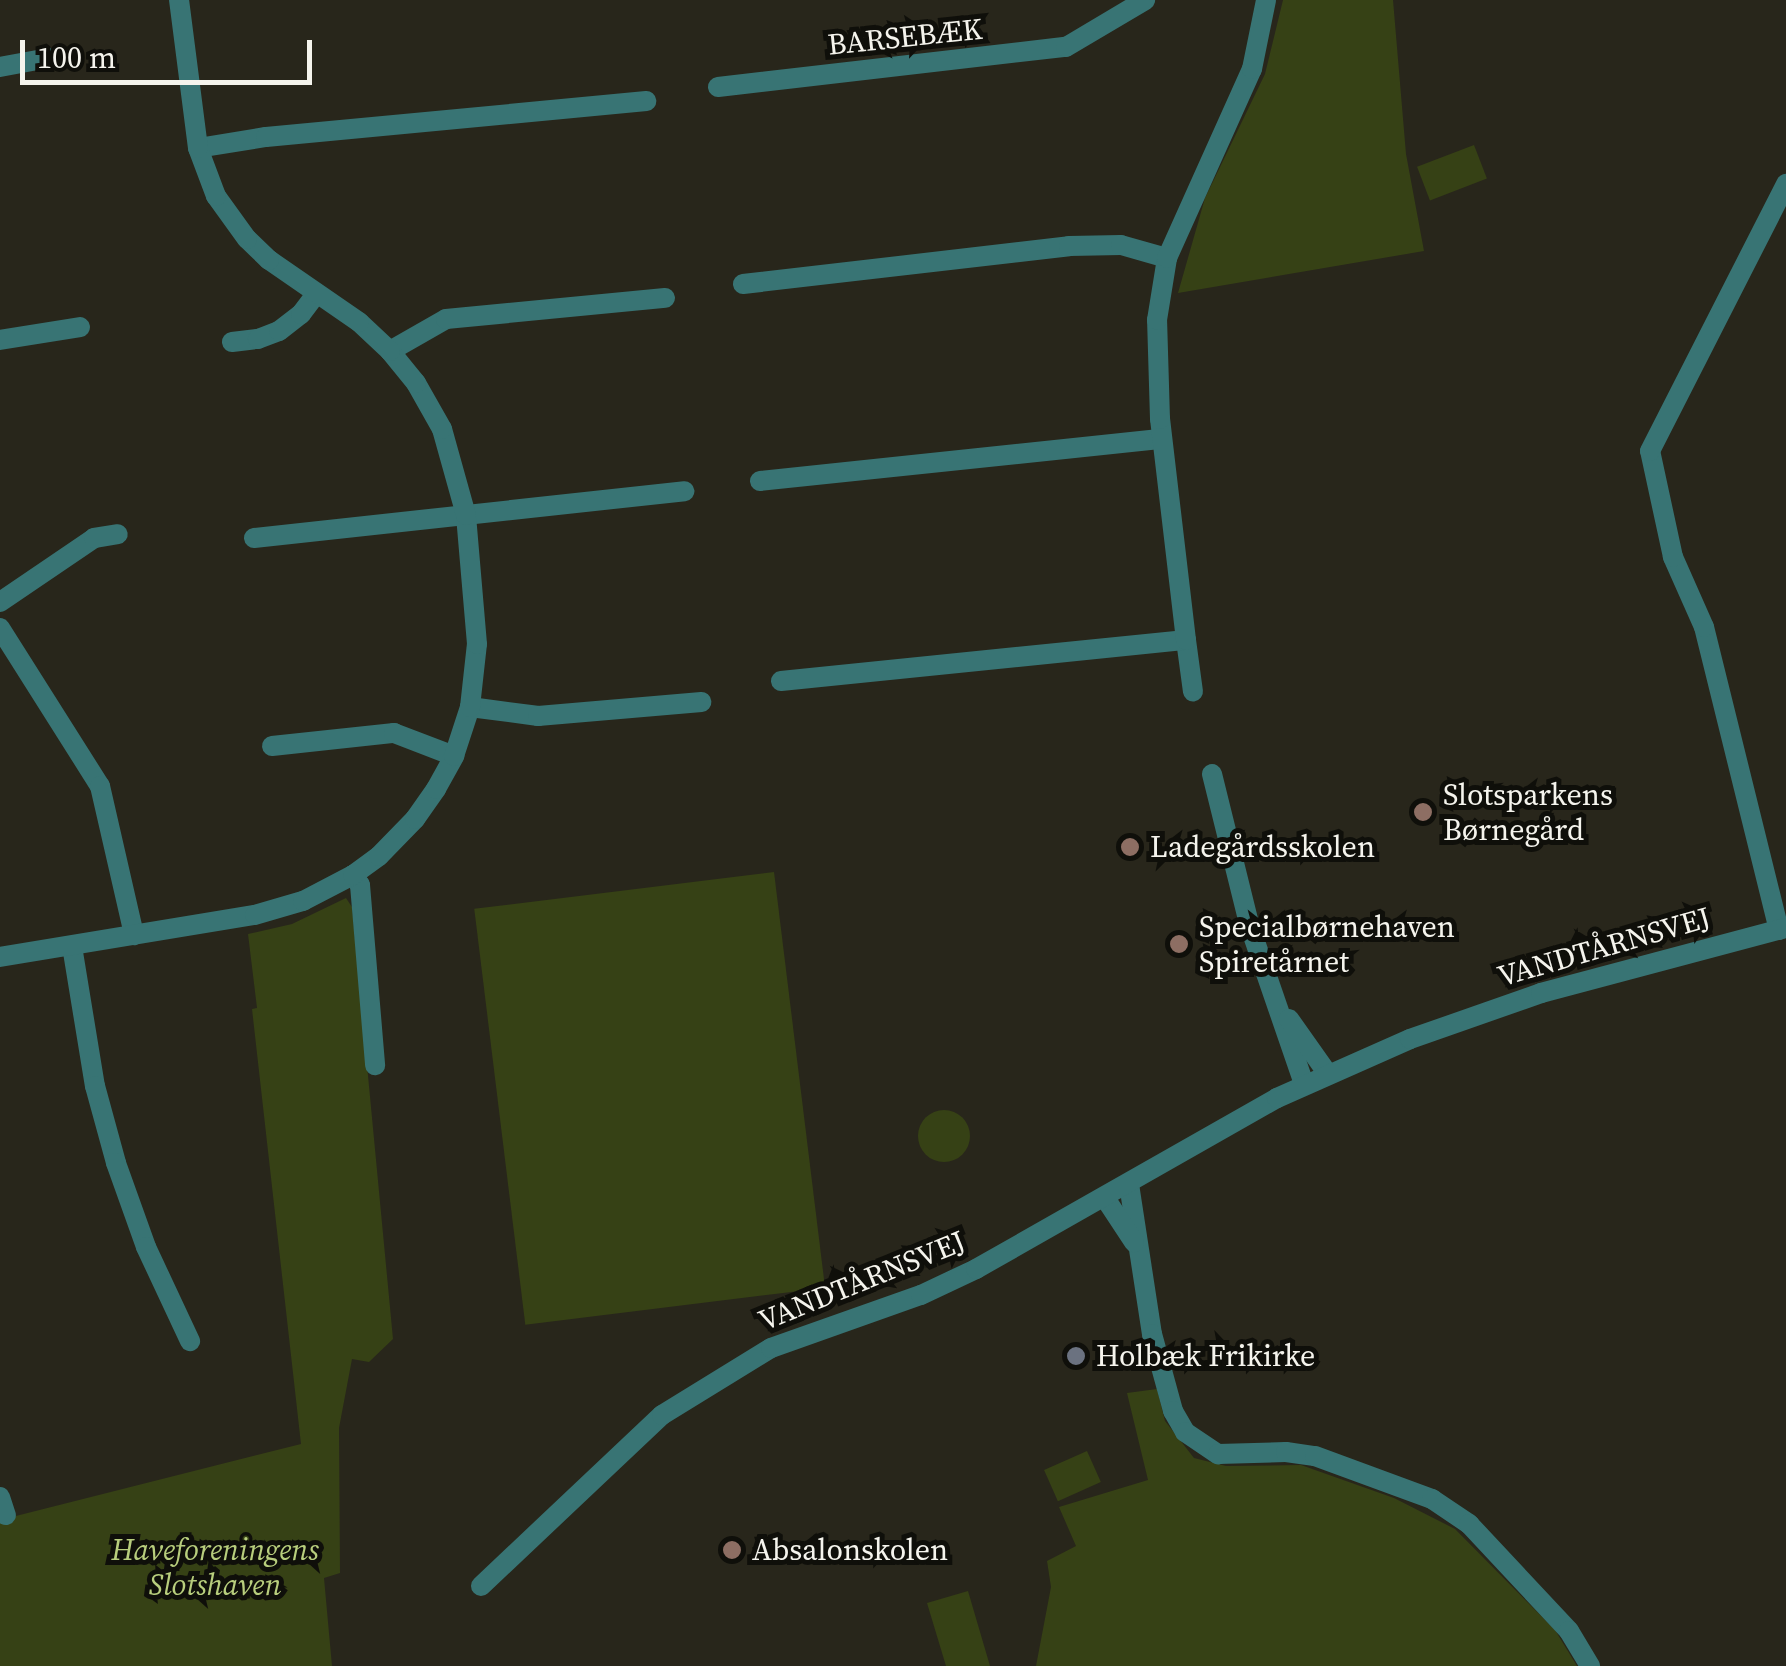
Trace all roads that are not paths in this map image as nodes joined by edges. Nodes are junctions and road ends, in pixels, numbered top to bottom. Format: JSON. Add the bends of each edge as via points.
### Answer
{"nodes":[{"id":1,"x":180,"y":0,"type":"edge"},
{"id":2,"x":1146,"y":0,"type":"edge"},
{"id":3,"x":1266,"y":0,"type":"edge"},
{"id":4,"x":48,"y":58,"type":"dead end"},
{"id":5,"x":0,"y":67,"type":"edge"},
{"id":6,"x":718,"y":87,"type":"dead end"},
{"id":7,"x":646,"y":101,"type":"dead end"},
{"id":8,"x":198,"y":148,"type":"junction"},
{"id":9,"x":1786,"y":184,"type":"edge"},
{"id":10,"x":1167,"y":258,"type":"junction"},
{"id":11,"x":743,"y":284,"type":"dead end"},
{"id":12,"x":317,"y":293,"type":"junction"},
{"id":13,"x":665,"y":298,"type":"dead end"},
{"id":14,"x":80,"y":327,"type":"dead end"},
{"id":15,"x":0,"y":340,"type":"edge"},
{"id":16,"x":232,"y":342,"type":"dead end"},
{"id":17,"x":390,"y":351,"type":"junction"},
{"id":18,"x":1162,"y":439,"type":"junction"},
{"id":19,"x":760,"y":480,"type":"dead end"},
{"id":20,"x":684,"y":491,"type":"dead end"},
{"id":21,"x":466,"y":515,"type":"junction"},
{"id":22,"x":118,"y":534,"type":"dead end"},
{"id":23,"x":254,"y":538,"type":"dead end"},
{"id":24,"x":0,"y":602,"type":"edge"},
{"id":25,"x":0,"y":628,"type":"edge"},
{"id":26,"x":1186,"y":640,"type":"junction"},
{"id":27,"x":782,"y":682,"type":"dead end"},
{"id":28,"x":1193,"y":692,"type":"dead end"},
{"id":29,"x":701,"y":702,"type":"dead end"},
{"id":30,"x":470,"y":707,"type":"junction"},
{"id":31,"x":272,"y":746,"type":"dead end"},
{"id":32,"x":454,"y":756,"type":"junction"},
{"id":33,"x":1212,"y":774,"type":"dead end"},
{"id":34,"x":353,"y":875,"type":"junction"},
{"id":35,"x":1783,"y":929,"type":"edge"},
{"id":36,"x":134,"y":935,"type":"junction"},
{"id":37,"x":72,"y":946,"type":"junction"},
{"id":38,"x":0,"y":957,"type":"edge"},
{"id":39,"x":1279,"y":1006,"type":"junction"},
{"id":40,"x":375,"y":1064,"type":"dead end"},
{"id":41,"x":1328,"y":1074,"type":"junction"},
{"id":42,"x":1304,"y":1084,"type":"junction"},
{"id":43,"x":1128,"y":1184,"type":"junction"},
{"id":44,"x":1105,"y":1198,"type":"junction"},
{"id":45,"x":1135,"y":1244,"type":"junction"},
{"id":46,"x":190,"y":1341,"type":"dead end"},
{"id":47,"x":480,"y":1586,"type":"dead end"},
{"id":48,"x":1590,"y":1666,"type":"edge"}],
"edges":[{"from":1,"to":8,"type":"street"},
{"from":2,"to":6,"type":"street","name":"BARSEBÆK","via":[[1066,46]]},
{"from":3,"to":10,"type":"street","via":[[1252,69]]},
{"from":4,"to":5,"type":"street"},
{"from":7,"to":8,"type":"street"},
{"from":8,"to":12,"type":"street","via":[[216,196],[247,240]]},
{"from":9,"to":35,"type":"street","via":[[1650,451],[1673,556],[1704,627]]},
{"from":10,"to":11,"type":"street","via":[[1121,245],[1070,246]]},
{"from":10,"to":18,"type":"street","via":[[1156,334]]},
{"from":12,"to":16,"type":"street","via":[[279,331]]},
{"from":12,"to":17,"type":"street"},
{"from":13,"to":17,"type":"street","via":[[446,319]]},
{"from":14,"to":15,"type":"street"},
{"from":17,"to":21,"type":"street","via":[[442,429]]},
{"from":18,"to":19,"type":"street"},
{"from":18,"to":26,"type":"street"},
{"from":20,"to":21,"type":"street"},
{"from":21,"to":23,"type":"street"},
{"from":21,"to":30,"type":"street","via":[[477,644]]},
{"from":22,"to":24,"type":"street","via":[[94,538]]},
{"from":25,"to":36,"type":"street","via":[[100,786]]},
{"from":26,"to":27,"type":"street"},
{"from":26,"to":28,"type":"street"},
{"from":29,"to":30,"type":"street","via":[[538,716]]},
{"from":30,"to":32,"type":"street"},
{"from":31,"to":32,"type":"street","via":[[394,732]]},
{"from":32,"to":34,"type":"street","via":[[415,819]]},
{"from":33,"to":39,"type":"street","via":[[1250,927]]},
{"from":34,"to":36,"type":"street","via":[[303,901],[255,915]]},
{"from":34,"to":40,"type":"street","via":[[360,885]]},
{"from":35,"to":41,"type":"street","name":"VANDTÅRNSVEJ","via":[[1541,993]]},
{"from":36,"to":37,"type":"street"},
{"from":37,"to":38,"type":"street"},
{"from":37,"to":46,"type":"street","via":[[95,1086],[116,1163]]},
{"from":39,"to":41,"type":"street"},
{"from":39,"to":42,"type":"street"},
{"from":41,"to":42,"type":"street","name":"VANDTÅRNSVEJ"},
{"from":42,"to":43,"type":"street","name":"VANDTÅRNSVEJ"},
{"from":43,"to":44,"type":"street","name":"VANDTÅRNSVEJ"},
{"from":43,"to":45,"type":"street"},
{"from":44,"to":45,"type":"street"},
{"from":44,"to":47,"type":"street","name":"VANDTÅRNSVEJ","via":[[921,1294],[771,1348],[662,1415]]},
{"from":45,"to":48,"type":"street","via":[[1157,1353],[1184,1432],[1218,1454],[1316,1456],[1432,1499],[1470,1524],[1569,1631]]}]}
